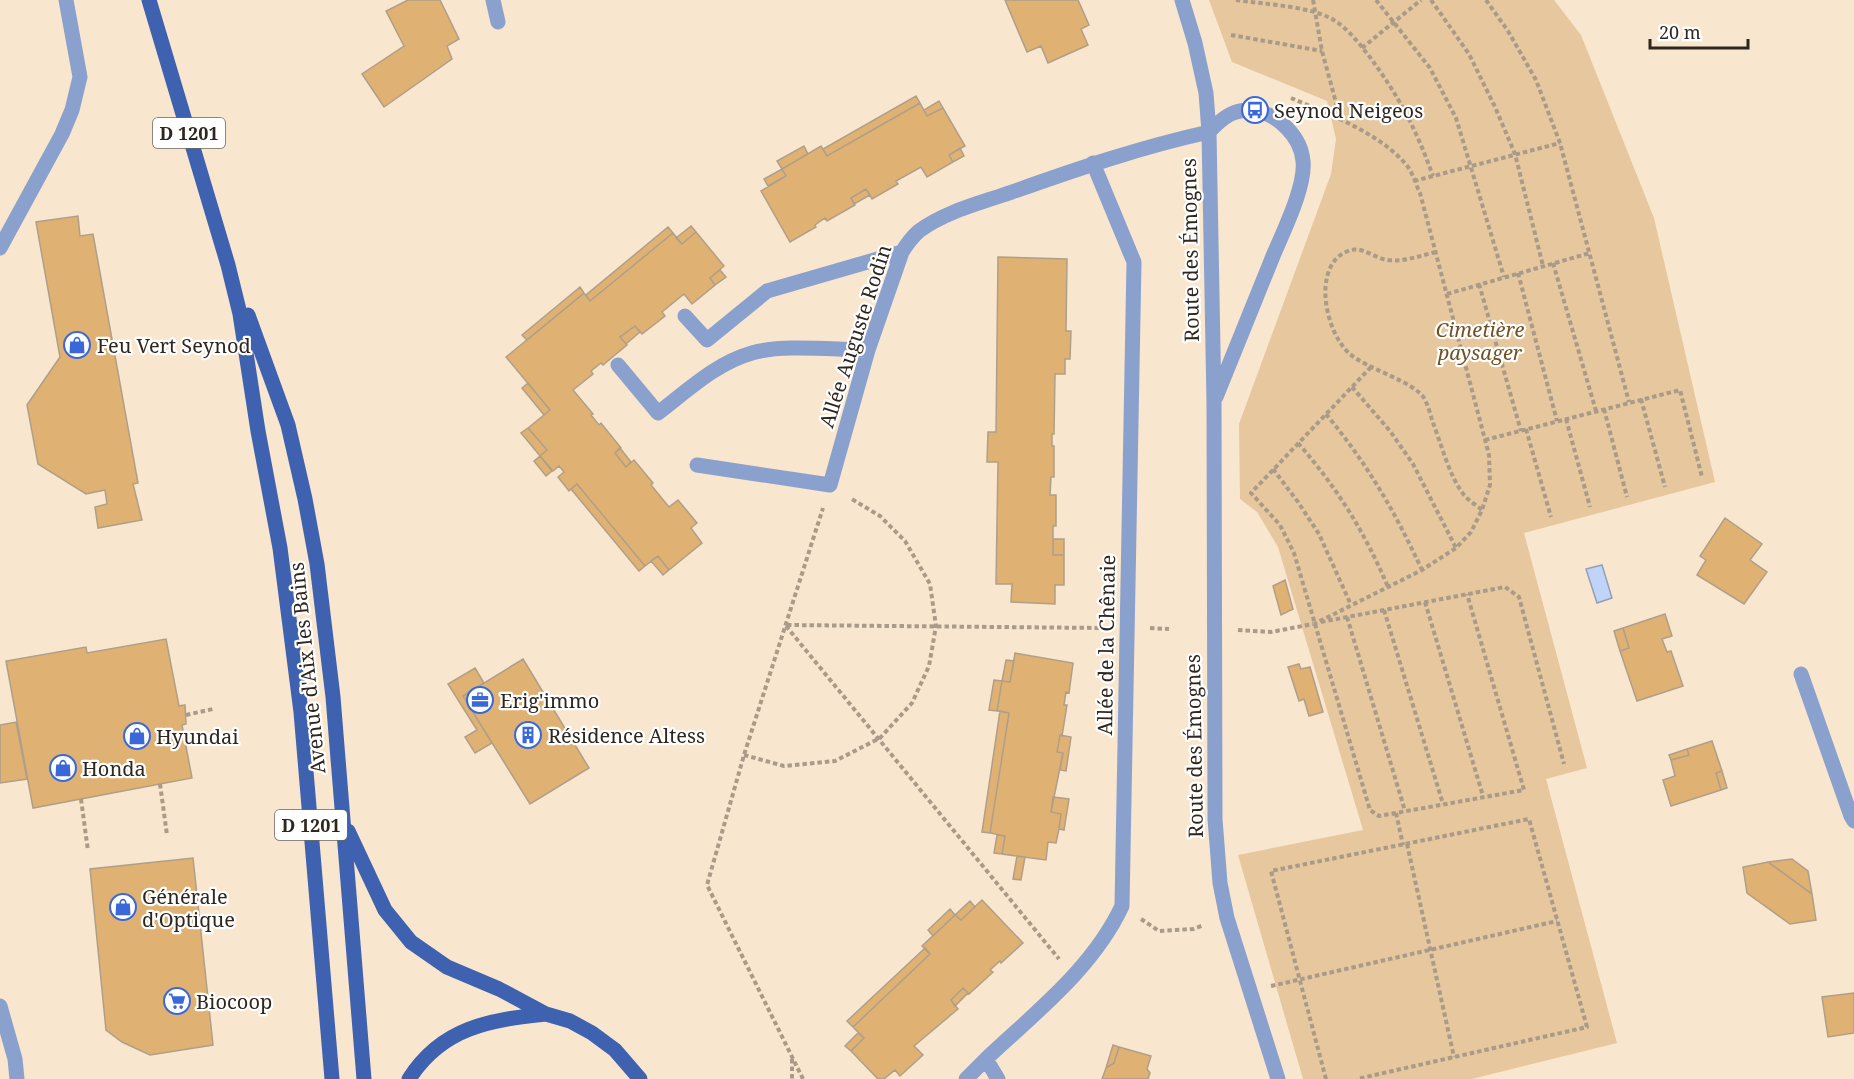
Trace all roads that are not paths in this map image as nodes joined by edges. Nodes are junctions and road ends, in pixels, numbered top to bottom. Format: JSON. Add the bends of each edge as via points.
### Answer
{"nodes":[{"id":1,"x":66,"y":0,"type":"edge"},
{"id":2,"x":149,"y":0,"type":"edge"},
{"id":3,"x":493,"y":0,"type":"edge"},
{"id":4,"x":1182,"y":0,"type":"edge"},
{"id":5,"x":498,"y":22,"type":"dead end"},
{"id":6,"x":1209,"y":132,"type":"junction"},
{"id":7,"x":1093,"y":163,"type":"junction"},
{"id":8,"x":0,"y":248,"type":"edge"},
{"id":9,"x":902,"y":252,"type":"junction"},
{"id":10,"x":228,"y":265,"type":"junction"},
{"id":11,"x":685,"y":316,"type":"dead end"},
{"id":12,"x":868,"y":350,"type":"junction"},
{"id":13,"x":618,"y":365,"type":"dead end"},
{"id":14,"x":1214,"y":403,"type":"junction"},
{"id":15,"x":697,"y":465,"type":"dead end"},
{"id":16,"x":1801,"y":674,"type":"dead end"},
{"id":17,"x":344,"y":820,"type":"junction"},
{"id":18,"x":1854,"y":820,"type":"edge"},
{"id":19,"x":0,"y":1006,"type":"edge"},
{"id":20,"x":546,"y":1014,"type":"junction"},
{"id":21,"x":330,"y":1047,"type":"junction"},
{"id":22,"x":987,"y":1059,"type":"junction"},
{"id":23,"x":17,"y":1079,"type":"edge"},
{"id":24,"x":322,"y":1079,"type":"edge"},
{"id":25,"x":332,"y":1079,"type":"edge"},
{"id":26,"x":364,"y":1079,"type":"edge"},
{"id":27,"x":409,"y":1079,"type":"edge"},
{"id":28,"x":640,"y":1079,"type":"edge"},
{"id":29,"x":966,"y":1079,"type":"edge"},
{"id":30,"x":998,"y":1079,"type":"edge"},
{"id":31,"x":1278,"y":1079,"type":"edge"}],
"edges":[{"from":1,"to":8,"type":"street","via":[[80,77],[72,110]]},
{"from":2,"to":10,"type":"main road","name":"Avenue d'Aix les Bains","number":"D 1201"},
{"from":3,"to":5,"type":"street"},
{"from":4,"to":6,"type":"street","name":"Route des Émognes","via":[[1206,93]]},
{"from":6,"to":7,"type":"street","name":"Allée Auguste Rodin"},
{"from":6,"to":14,"type":"street","name":"Route des Émognes"},
{"from":6,"to":14,"type":"street","name":"Route des Émognes","via":[[1234,111],[1255,110],[1275,117],[1288,129],[1300,146],[1304,162],[1300,186],[1283,232]]},
{"from":7,"to":9,"type":"street","name":"Allée Auguste Rodin","via":[[951,213],[918,232]]},
{"from":7,"to":22,"type":"street","name":"Allée de la Chênaie","via":[[1134,262],[1122,906],[1111,929],[1074,976]]},
{"from":9,"to":11,"type":"street","via":[[767,291],[707,340]]},
{"from":9,"to":12,"type":"street","name":"Allée Auguste Rodin"},
{"from":10,"to":17,"type":"main road","name":"Avenue d'Aix les Bains","number":"D 1201","via":[[288,425],[305,499],[317,564]]},
{"from":10,"to":21,"type":"main road","name":"Avenue d'Aix les Bains","number":"D 1201","via":[[242,325],[288,603]]},
{"from":12,"to":13,"type":"street","via":[[775,349],[752,353],[711,372],[658,413]]},
{"from":12,"to":15,"type":"street","name":"Allée Auguste Rodin","via":[[830,485]]},
{"from":14,"to":31,"type":"street","name":"Route des Émognes","via":[[1215,819],[1220,883],[1237,953]]},
{"from":16,"to":18,"type":"street"},
{"from":17,"to":20,"type":"main road","via":[[385,910],[411,942],[447,968]]},
{"from":17,"to":26,"type":"main road","name":"Avenue d'Aix les Bains","number":"D 1201"},
{"from":19,"to":23,"type":"street"},
{"from":20,"to":27,"type":"main road","via":[[499,1019],[473,1027],[430,1054]]},
{"from":20,"to":28,"type":"main road","via":[[592,1033],[615,1050]]},
{"from":21,"to":24,"type":"main road"},
{"from":21,"to":25,"type":"main road","name":"Avenue d'Aix les Bains","number":"D 1201"},
{"from":22,"to":29,"type":"street","name":"Allée de la Chênaie"},
{"from":22,"to":30,"type":"street"}]}
